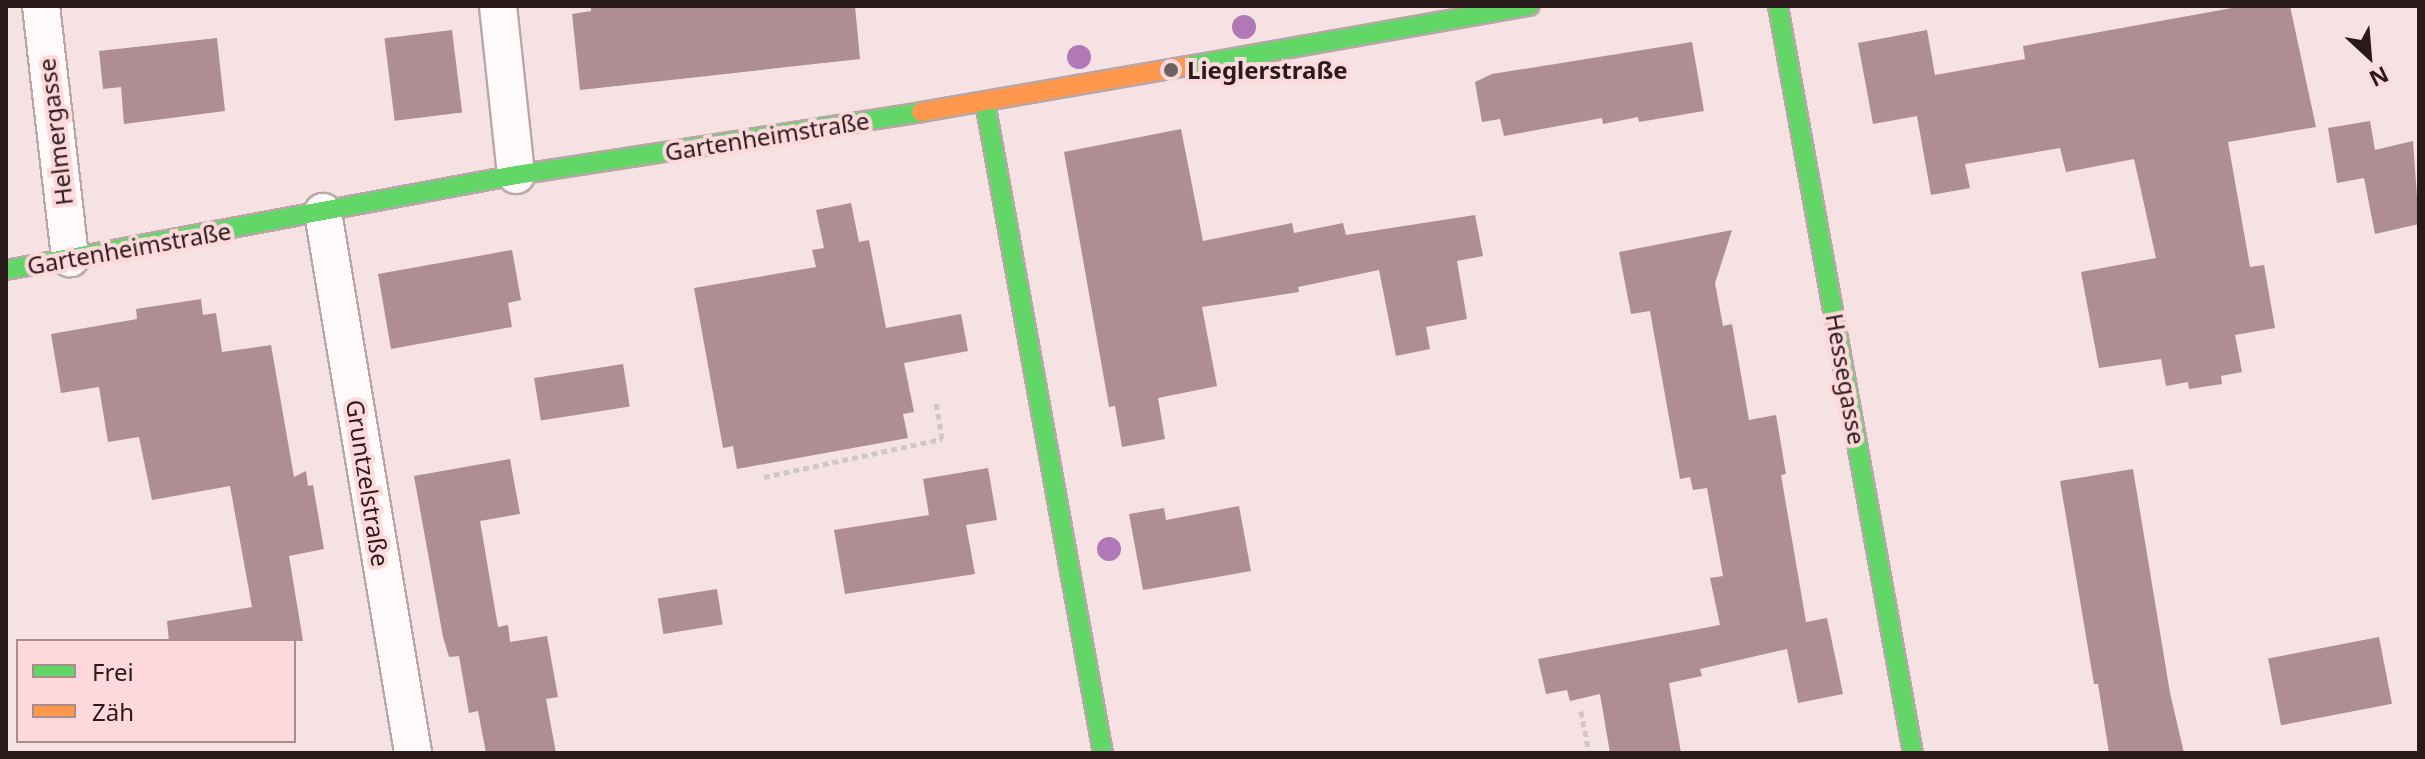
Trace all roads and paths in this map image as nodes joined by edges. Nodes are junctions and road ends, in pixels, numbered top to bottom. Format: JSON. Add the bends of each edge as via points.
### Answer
{"nodes":[{"id":1,"x":41,"y":6,"type":"edge"},
{"id":2,"x":498,"y":6,"type":"edge"},
{"id":3,"x":1530,"y":6,"type":"edge"},
{"id":4,"x":1778,"y":6,"type":"edge"},
{"id":5,"x":985,"y":102,"type":"junction"},
{"id":6,"x":516,"y":175,"type":"junction"},
{"id":7,"x":323,"y":212,"type":"junction"},
{"id":8,"x":70,"y":258,"type":"junction"},
{"id":9,"x":6,"y":270,"type":"edge"},
{"id":10,"x":936,"y":401,"type":"dead end"},
{"id":11,"x":764,"y":477,"type":"dead end"},
{"id":12,"x":1581,"y":711,"type":"dead end"},
{"id":13,"x":413,"y":753,"type":"edge"},
{"id":14,"x":1103,"y":753,"type":"edge"},
{"id":15,"x":1589,"y":753,"type":"edge"},
{"id":16,"x":1913,"y":753,"type":"edge"}],
"edges":[{"from":1,"to":8,"type":"street","name":"Helmergasse"},
{"from":2,"to":6,"type":"street"},
{"from":3,"to":5,"type":"street","name":"Gartenheimstraße"},
{"from":4,"to":16,"type":"street","name":"Hessegasse"},
{"from":5,"to":6,"type":"street","name":"Gartenheimstraße"},
{"from":5,"to":14,"type":"street"},
{"from":6,"to":7,"type":"street","name":"Gartenheimstraße"},
{"from":7,"to":8,"type":"street","name":"Gartenheimstraße"},
{"from":7,"to":13,"type":"street","name":"Gruntzelstraße"},
{"from":8,"to":9,"type":"street","name":"Gartenheimstraße"},
{"from":10,"to":11,"type":"path","via":[[942,439]]},
{"from":12,"to":15,"type":"path"}]}
